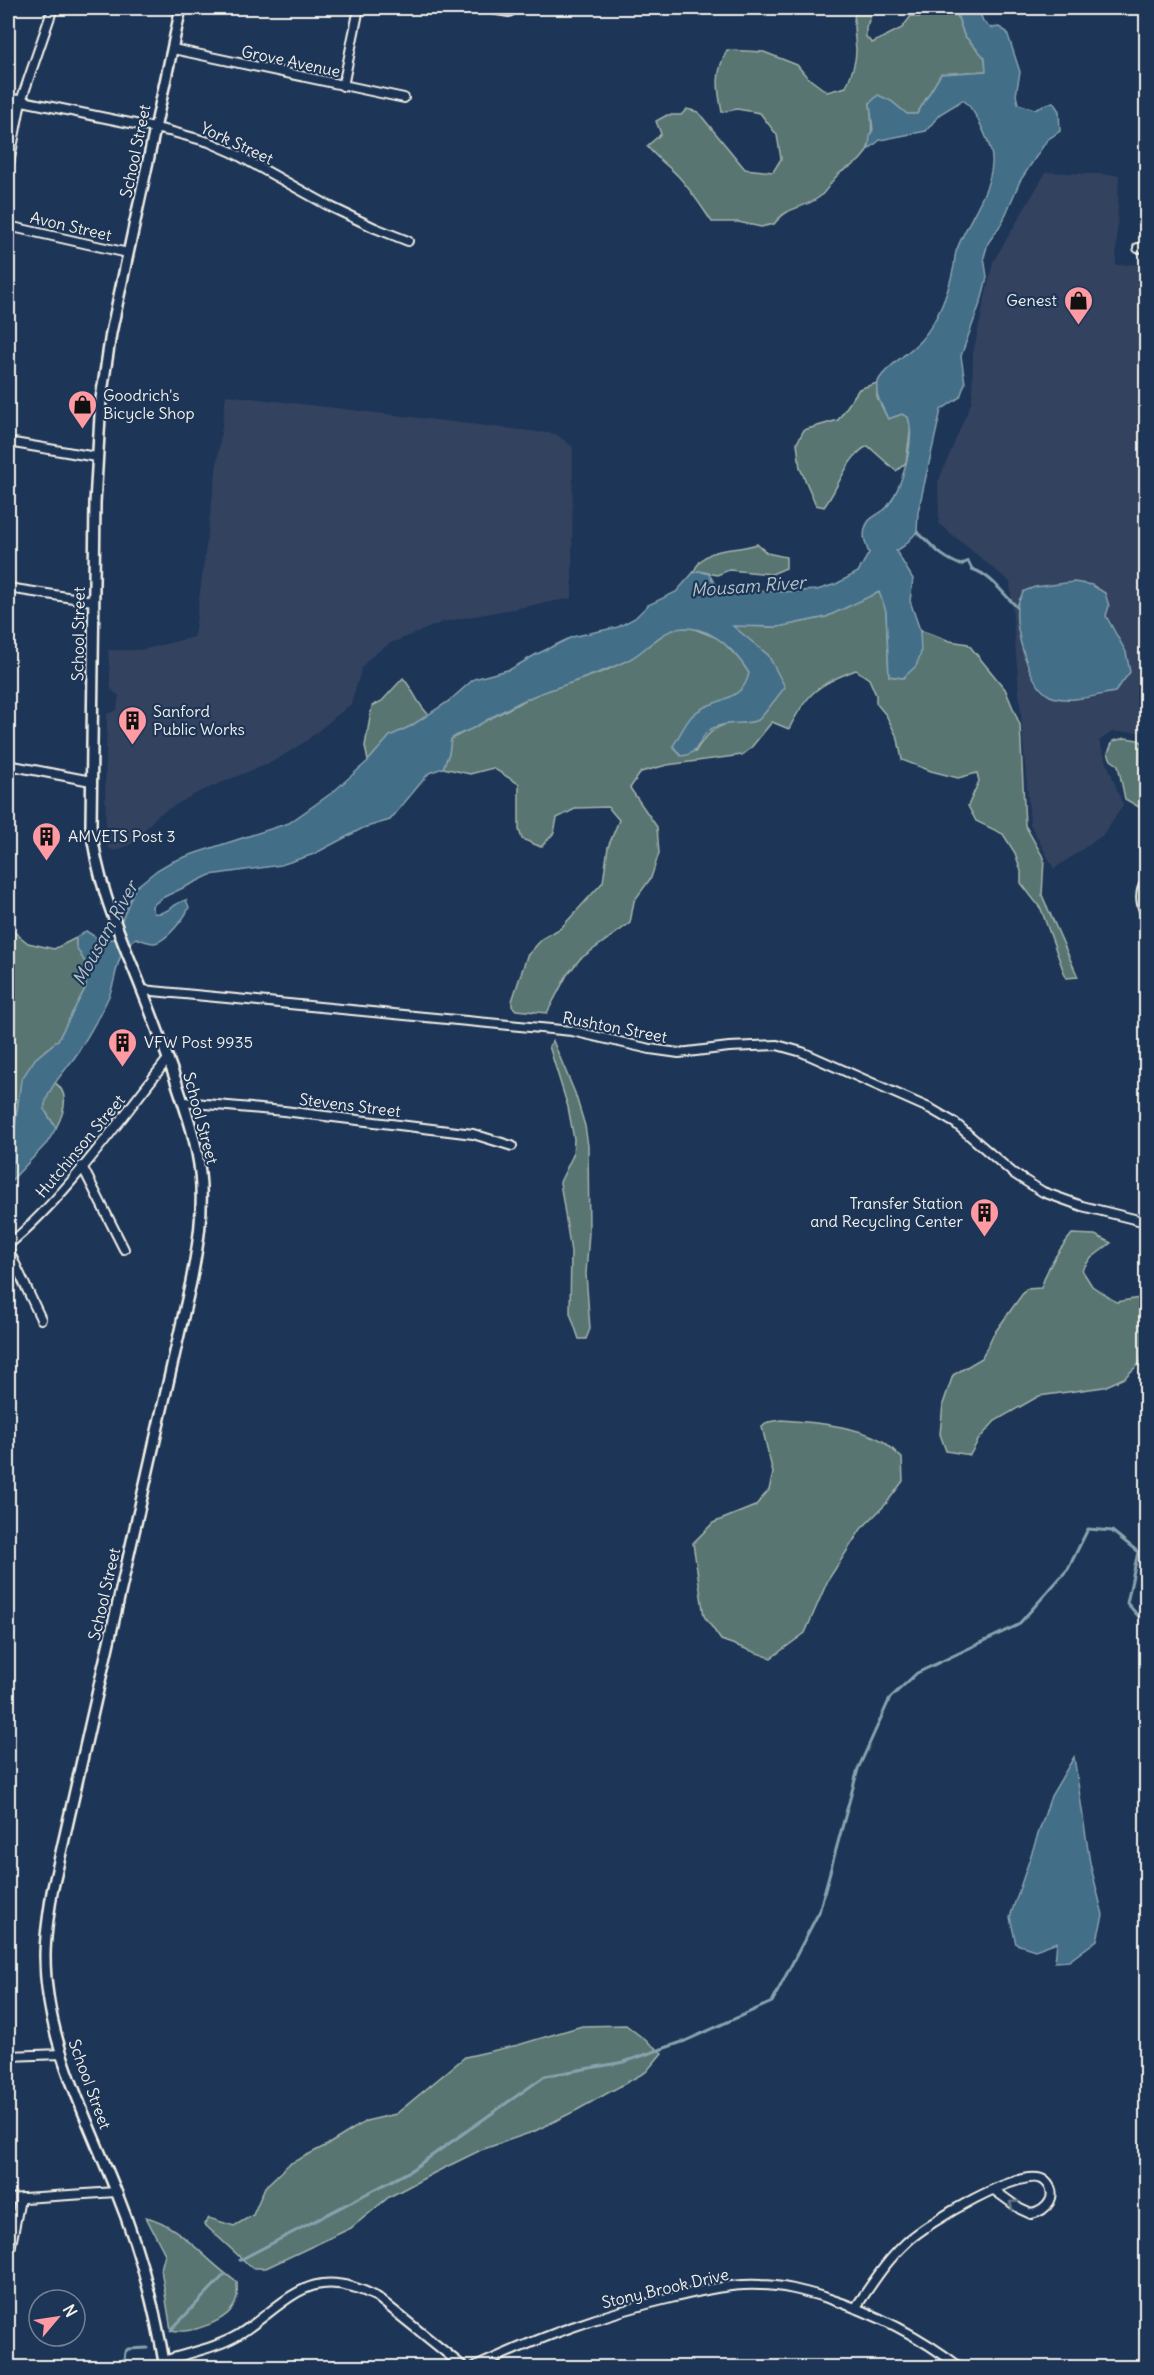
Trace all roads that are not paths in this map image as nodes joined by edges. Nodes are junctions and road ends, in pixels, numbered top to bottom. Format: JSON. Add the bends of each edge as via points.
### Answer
{"nodes":[{"id":1,"x":53,"y":8,"type":"edge"},
{"id":2,"x":181,"y":8,"type":"edge"},
{"id":3,"x":359,"y":8,"type":"edge"},
{"id":4,"x":485,"y":8,"type":"edge"},
{"id":5,"x":514,"y":10,"type":"edge"},
{"id":6,"x":173,"y":49,"type":"junction"},
{"id":7,"x":343,"y":86,"type":"junction"},
{"id":8,"x":8,"y":98,"type":"edge"},
{"id":9,"x":404,"y":98,"type":"dead end"},
{"id":10,"x":21,"y":101,"type":"junction"},
{"id":11,"x":155,"y":129,"type":"junction"},
{"id":12,"x":8,"y":169,"type":"edge"},
{"id":13,"x":8,"y":226,"type":"edge"},
{"id":14,"x":408,"y":241,"type":"dead end"},
{"id":15,"x":128,"y":253,"type":"junction"},
{"id":16,"x":8,"y":442,"type":"edge"},
{"id":17,"x":96,"y":457,"type":"junction"},
{"id":18,"x":8,"y":588,"type":"edge"},
{"id":19,"x":93,"y":601,"type":"junction"},
{"id":20,"x":8,"y":765,"type":"edge"},
{"id":21,"x":91,"y":781,"type":"junction"},
{"id":22,"x":1146,"y":881,"type":"edge"},
{"id":23,"x":1146,"y":915,"type":"edge"},
{"id":24,"x":142,"y":990,"type":"junction"},
{"id":25,"x":168,"y":1059,"type":"junction"},
{"id":26,"x":183,"y":1102,"type":"junction"},
{"id":27,"x":512,"y":1146,"type":"dead end"},
{"id":28,"x":82,"y":1166,"type":"junction"},
{"id":29,"x":1146,"y":1222,"type":"edge"},
{"id":30,"x":8,"y":1247,"type":"edge"},
{"id":31,"x":124,"y":1249,"type":"dead end"},
{"id":32,"x":41,"y":1319,"type":"dead end"},
{"id":33,"x":62,"y":2054,"type":"junction"},
{"id":34,"x":8,"y":2056,"type":"edge"},
{"id":35,"x":994,"y":2190,"type":"junction"},
{"id":36,"x":116,"y":2192,"type":"junction"},
{"id":37,"x":8,"y":2199,"type":"edge"},
{"id":38,"x":20,"y":2199,"type":"junction"},
{"id":39,"x":8,"y":2260,"type":"edge"},
{"id":40,"x":856,"y":2307,"type":"junction"},
{"id":41,"x":164,"y":2364,"type":"edge"},
{"id":42,"x":465,"y":2367,"type":"edge"},
{"id":43,"x":472,"y":2367,"type":"edge"},
{"id":44,"x":961,"y":2367,"type":"edge"}],
"edges":[{"from":1,"to":10,"type":"street"},
{"from":2,"to":6,"type":"street","name":"School Street"},
{"from":3,"to":7,"type":"street"},
{"from":4,"to":5,"type":"street"},
{"from":6,"to":7,"type":"street","name":"Grove Avenue"},
{"from":6,"to":11,"type":"street","name":"School Street"},
{"from":7,"to":9,"type":"street","name":"Grove Avenue"},
{"from":8,"to":10,"type":"street","name":"York Street"},
{"from":10,"to":11,"type":"street","name":"York Street"},
{"from":10,"to":12,"type":"street"},
{"from":11,"to":14,"type":"street","name":"York Street","via":[[189,136],[232,152],[332,207]]},
{"from":11,"to":15,"type":"street","name":"School Street"},
{"from":13,"to":15,"type":"street","name":"Avon Street"},
{"from":15,"to":17,"type":"street","name":"School Street","via":[[106,358]]},
{"from":16,"to":17,"type":"street"},
{"from":17,"to":19,"type":"street","name":"School Street"},
{"from":18,"to":19,"type":"street"},
{"from":19,"to":21,"type":"street","name":"School Street"},
{"from":20,"to":21,"type":"street"},
{"from":21,"to":24,"type":"street","name":"School Street","via":[[94,857],[117,930]]},
{"from":22,"to":23,"type":"street","via":[[1141,896]]},
{"from":24,"to":25,"type":"street","name":"School Street"},
{"from":24,"to":29,"type":"street","name":"Rushton Street","via":[[572,1031],[680,1053],[777,1045],[802,1052],[931,1109],[955,1123],[1013,1173],[1043,1192]]},
{"from":25,"to":26,"type":"street","name":"School Street"},
{"from":25,"to":28,"type":"street","name":"Hutchinson Street"},
{"from":26,"to":27,"type":"street","name":"Stevens Street","via":[[284,1110],[473,1134]]},
{"from":26,"to":33,"type":"street","name":"School Street","via":[[200,1171],[200,1242],[52,1892],[45,1956],[47,1989]]},
{"from":28,"to":30,"type":"street","name":"Hutchinson Street"},
{"from":28,"to":31,"type":"street"},
{"from":30,"to":32,"type":"street"},
{"from":33,"to":34,"type":"street"},
{"from":33,"to":36,"type":"street","name":"School Street"},
{"from":35,"to":35,"type":"street","one_way":true,"via":[[1035,2177],[1047,2183],[1051,2195],[1043,2211],[1031,2214]]},
{"from":35,"to":40,"type":"street","via":[[935,2220],[909,2240],[880,2271]]},
{"from":36,"to":38,"type":"street"},
{"from":36,"to":41,"type":"street","name":"School Street","via":[[149,2292]]},
{"from":37,"to":38,"type":"street"},
{"from":38,"to":39,"type":"street"},
{"from":40,"to":43,"type":"street","name":"Stony Brook Drive","via":[[778,2286],[710,2289],[617,2310]]},
{"from":40,"to":44,"type":"street","name":"Stony Brook Drive","via":[[898,2325]]},
{"from":41,"to":42,"type":"street","via":[[237,2335],[287,2297],[308,2287],[335,2283],[377,2297]]}]}
